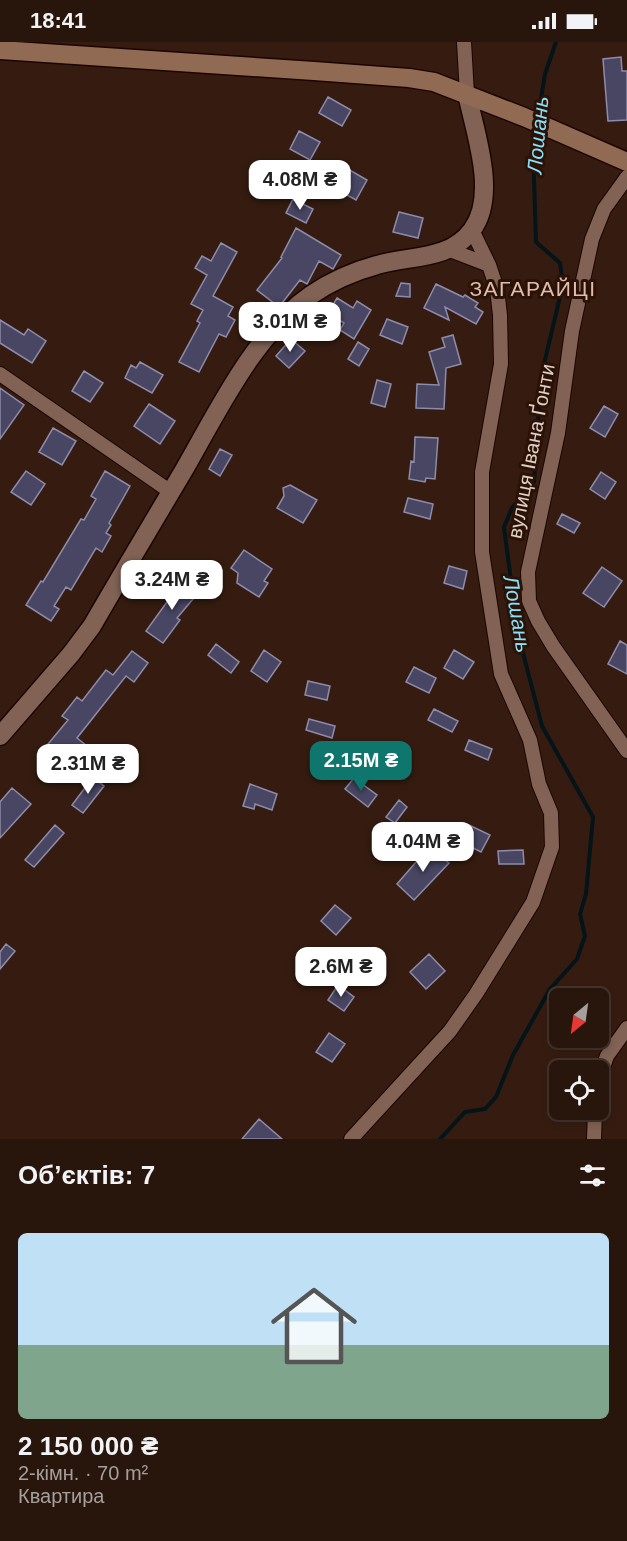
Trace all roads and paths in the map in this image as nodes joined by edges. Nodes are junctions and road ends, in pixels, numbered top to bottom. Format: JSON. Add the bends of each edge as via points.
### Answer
{"nodes":[{"id":1,"x":464,"y":42,"type":"edge"},
{"id":2,"x":0,"y":50,"type":"edge"},
{"id":3,"x":467,"y":94,"type":"junction"},
{"id":4,"x":627,"y":162,"type":"edge"},
{"id":5,"x":627,"y":177,"type":"edge"},
{"id":6,"x":472,"y":230,"type":"junction"},
{"id":7,"x":450,"y":250,"type":"junction"},
{"id":8,"x":489,"y":265,"type":"junction"},
{"id":9,"x":0,"y":374,"type":"edge"},
{"id":10,"x":171,"y":492,"type":"junction"},
{"id":11,"x":0,"y":736,"type":"edge"},
{"id":12,"x":627,"y":751,"type":"edge"},
{"id":13,"x":627,"y":1028,"type":"edge"},
{"id":14,"x":606,"y":1060,"type":"edge"},
{"id":15,"x":595,"y":1120,"type":"edge"},
{"id":16,"x":351,"y":1139,"type":"edge"},
{"id":17,"x":594,"y":1139,"type":"edge"}],
"edges":[{"from":1,"to":3,"type":"street"},
{"from":2,"to":3,"type":"main road","via":[[409,78]]},
{"from":3,"to":4,"type":"main road"},
{"from":3,"to":6,"type":"street","via":[[484,193],[482,212]]},
{"from":5,"to":12,"type":"street","name":"вулиця Івана Ґонти","via":[[604,209],[592,239],[572,331],[558,433],[528,572],[529,601],[538,621]]},
{"from":6,"to":7,"type":"street"},
{"from":6,"to":8,"type":"street","name":"вулиця Івана Ґонти"},
{"from":7,"to":8,"type":"street"},
{"from":7,"to":10,"type":"street","via":[[378,265],[342,279],[311,294],[286,315],[248,364]]},
{"from":8,"to":16,"type":"street","name":"вулиця Івана Ґонти","via":[[497,289],[501,364],[482,472],[482,552],[501,674],[530,740],[539,784],[551,813],[552,848],[533,902],[476,994],[450,1031]]},
{"from":9,"to":10,"type":"street"},
{"from":10,"to":11,"type":"street","via":[[92,626]]},
{"from":13,"to":14,"type":"street"},
{"from":15,"to":17,"type":"street"}]}
